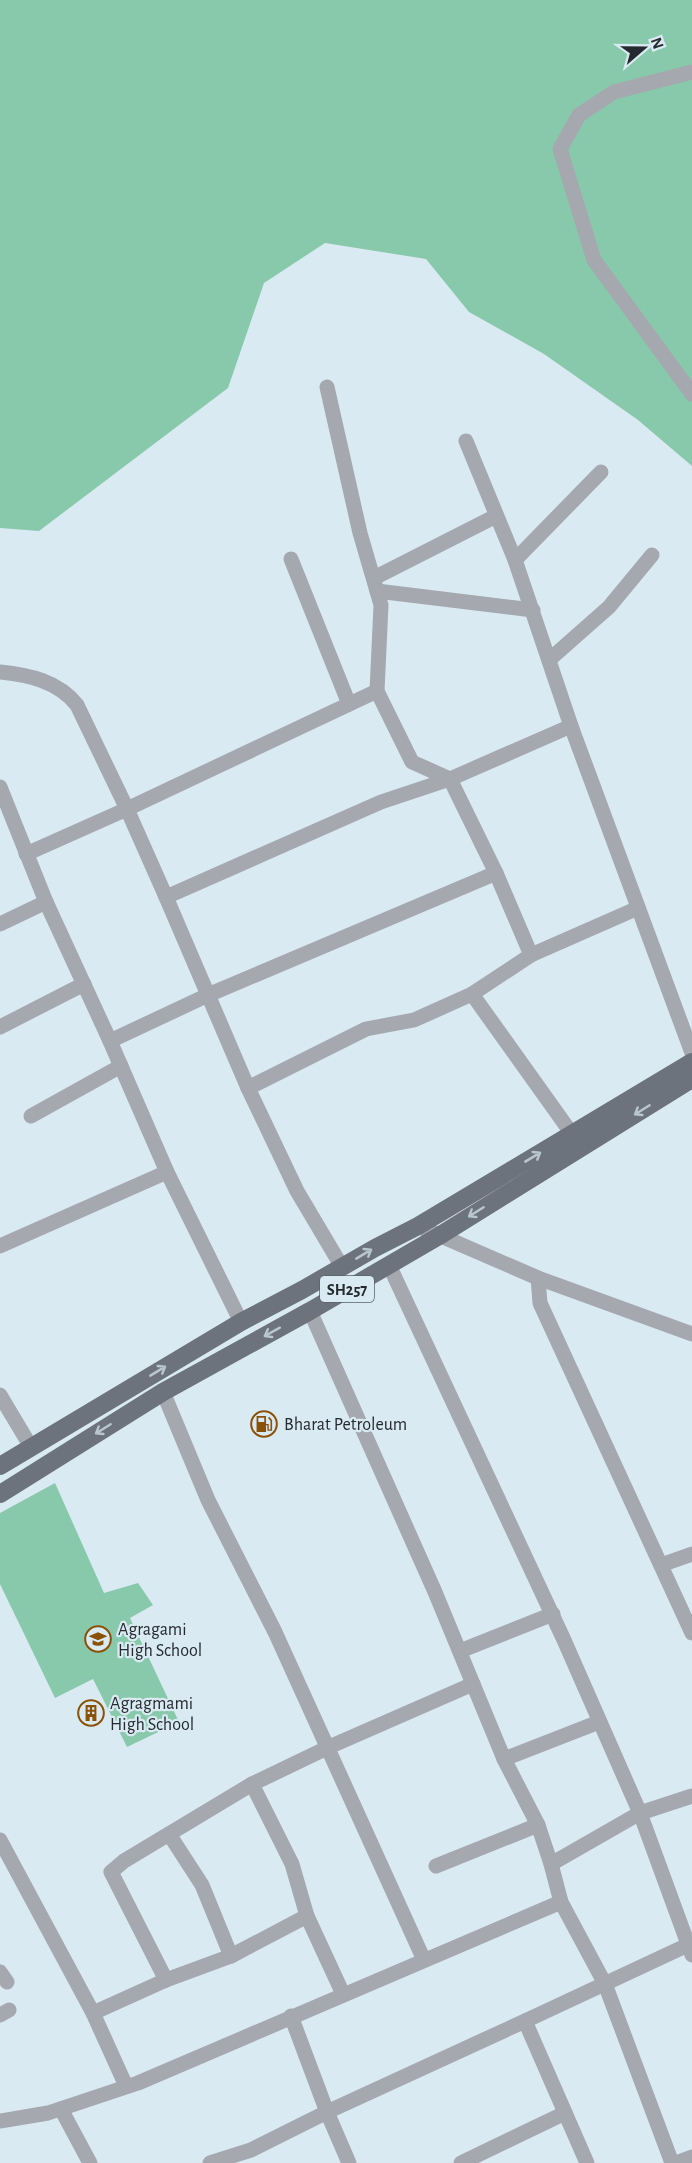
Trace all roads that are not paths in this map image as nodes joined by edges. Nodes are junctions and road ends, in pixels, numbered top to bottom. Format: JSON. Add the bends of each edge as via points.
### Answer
{"nodes":[{"id":1,"x":692,"y":72,"type":"edge"},
{"id":2,"x":327,"y":387,"type":"dead end"},
{"id":3,"x":692,"y":394,"type":"edge"},
{"id":4,"x":466,"y":441,"type":"dead end"},
{"id":5,"x":601,"y":472,"type":"dead end"},
{"id":6,"x":496,"y":516,"type":"junction"},
{"id":7,"x":652,"y":555,"type":"dead end"},
{"id":8,"x":291,"y":559,"type":"dead end"},
{"id":9,"x":515,"y":560,"type":"junction"},
{"id":10,"x":375,"y":584,"type":"junction"},
{"id":11,"x":533,"y":610,"type":"junction"},
{"id":12,"x":549,"y":660,"type":"junction"},
{"id":13,"x":0,"y":672,"type":"edge"},
{"id":14,"x":377,"y":691,"type":"junction"},
{"id":15,"x":349,"y":704,"type":"junction"},
{"id":16,"x":571,"y":726,"type":"junction"},
{"id":17,"x":450,"y":779,"type":"junction"},
{"id":18,"x":0,"y":787,"type":"edge"},
{"id":19,"x":126,"y":809,"type":"junction"},
{"id":20,"x":26,"y":854,"type":"junction"},
{"id":21,"x":496,"y":873,"type":"junction"},
{"id":22,"x":166,"y":897,"type":"junction"},
{"id":23,"x":46,"y":902,"type":"junction"},
{"id":24,"x":638,"y":908,"type":"junction"},
{"id":25,"x":0,"y":924,"type":"edge"},
{"id":26,"x":531,"y":955,"type":"junction"},
{"id":27,"x":84,"y":984,"type":"junction"},
{"id":28,"x":472,"y":994,"type":"junction"},
{"id":29,"x":208,"y":995,"type":"junction"},
{"id":30,"x":0,"y":1027,"type":"edge"},
{"id":31,"x":110,"y":1041,"type":"junction"},
{"id":32,"x":692,"y":1053,"type":"edge"},
{"id":33,"x":692,"y":1062,"type":"edge"},
{"id":34,"x":121,"y":1066,"type":"junction"},
{"id":35,"x":692,"y":1079,"type":"edge"},
{"id":36,"x":248,"y":1088,"type":"junction"},
{"id":37,"x":31,"y":1116,"type":"dead end"},
{"id":38,"x":572,"y":1134,"type":"junction"},
{"id":39,"x":167,"y":1172,"type":"junction"},
{"id":40,"x":418,"y":1226,"type":"junction"},
{"id":41,"x":439,"y":1236,"type":"junction"},
{"id":42,"x":0,"y":1246,"type":"edge"},
{"id":43,"x":389,"y":1265,"type":"junction"},
{"id":44,"x":342,"y":1267,"type":"junction"},
{"id":45,"x":538,"y":1278,"type":"junction"},
{"id":46,"x":310,"y":1311,"type":"junction"},
{"id":47,"x":241,"y":1322,"type":"junction"},
{"id":48,"x":692,"y":1334,"type":"edge"},
{"id":49,"x":163,"y":1392,"type":"junction"},
{"id":50,"x":0,"y":1395,"type":"edge"},
{"id":51,"x":31,"y":1447,"type":"junction"},
{"id":52,"x":0,"y":1466,"type":"edge"},
{"id":53,"x":0,"y":1494,"type":"edge"},
{"id":54,"x":692,"y":1554,"type":"edge"},
{"id":55,"x":661,"y":1565,"type":"junction"},
{"id":56,"x":552,"y":1614,"type":"junction"},
{"id":57,"x":692,"y":1633,"type":"edge"},
{"id":58,"x":460,"y":1651,"type":"junction"},
{"id":59,"x":473,"y":1684,"type":"junction"},
{"id":60,"x":599,"y":1722,"type":"junction"},
{"id":61,"x":329,"y":1747,"type":"junction"},
{"id":62,"x":504,"y":1759,"type":"junction"},
{"id":63,"x":252,"y":1784,"type":"junction"},
{"id":64,"x":692,"y":1796,"type":"edge"},
{"id":65,"x":640,"y":1813,"type":"junction"},
{"id":66,"x":538,"y":1825,"type":"junction"},
{"id":67,"x":169,"y":1834,"type":"junction"},
{"id":68,"x":0,"y":1840,"type":"edge"},
{"id":69,"x":551,"y":1864,"type":"junction"},
{"id":70,"x":436,"y":1866,"type":"dead end"},
{"id":71,"x":561,"y":1902,"type":"junction"},
{"id":72,"x":308,"y":1916,"type":"junction"},
{"id":73,"x":691,"y":1948,"type":"edge"},
{"id":74,"x":231,"y":1956,"type":"junction"},
{"id":75,"x":424,"y":1960,"type":"junction"},
{"id":76,"x":166,"y":1980,"type":"junction"},
{"id":77,"x":604,"y":1984,"type":"junction"},
{"id":78,"x":343,"y":1994,"type":"junction"},
{"id":79,"x":93,"y":2013,"type":"junction"},
{"id":80,"x":291,"y":2016,"type":"junction"},
{"id":81,"x":525,"y":2021,"type":"junction"},
{"id":82,"x":126,"y":2086,"type":"junction"},
{"id":83,"x":61,"y":2109,"type":"junction"},
{"id":84,"x":327,"y":2112,"type":"junction"},
{"id":85,"x":565,"y":2113,"type":"junction"},
{"id":86,"x":0,"y":2121,"type":"edge"},
{"id":87,"x":254,"y":2156,"type":"edge"},
{"id":88,"x":692,"y":2157,"type":"edge"},
{"id":89,"x":90,"y":2163,"type":"edge"},
{"id":90,"x":210,"y":2163,"type":"edge"},
{"id":91,"x":349,"y":2163,"type":"edge"},
{"id":92,"x":461,"y":2163,"type":"edge"},
{"id":93,"x":587,"y":2163,"type":"edge"},
{"id":94,"x":674,"y":2163,"type":"edge"}],
"edges":[{"from":1,"to":3,"type":"street","via":[[614,92],[579,116],[560,149],[594,260]]},
{"from":2,"to":10,"type":"street"},
{"from":4,"to":6,"type":"street"},
{"from":5,"to":9,"type":"street"},
{"from":6,"to":9,"type":"street"},
{"from":6,"to":10,"type":"street"},
{"from":7,"to":12,"type":"street","via":[[609,607]]},
{"from":8,"to":15,"type":"street"},
{"from":9,"to":11,"type":"street"},
{"from":10,"to":11,"type":"street"},
{"from":10,"to":14,"type":"street","via":[[381,606]]},
{"from":11,"to":12,"type":"street"},
{"from":12,"to":16,"type":"street"},
{"from":13,"to":19,"type":"street","via":[[35,678],[68,693]]},
{"from":14,"to":15,"type":"street"},
{"from":14,"to":17,"type":"street","via":[[412,762]]},
{"from":15,"to":19,"type":"street"},
{"from":16,"to":17,"type":"street"},
{"from":16,"to":24,"type":"street"},
{"from":17,"to":21,"type":"street"},
{"from":17,"to":22,"type":"street","via":[[381,802]]},
{"from":18,"to":20,"type":"street"},
{"from":19,"to":20,"type":"street"},
{"from":19,"to":22,"type":"street"},
{"from":20,"to":23,"type":"street"},
{"from":21,"to":26,"type":"street"},
{"from":21,"to":29,"type":"street"},
{"from":22,"to":29,"type":"street"},
{"from":23,"to":25,"type":"street"},
{"from":23,"to":27,"type":"street"},
{"from":24,"to":26,"type":"street"},
{"from":24,"to":32,"type":"street"},
{"from":26,"to":28,"type":"street"},
{"from":27,"to":30,"type":"street"},
{"from":27,"to":31,"type":"street"},
{"from":28,"to":36,"type":"street","via":[[414,1020],[366,1029]]},
{"from":28,"to":38,"type":"street"},
{"from":29,"to":31,"type":"street"},
{"from":29,"to":36,"type":"street"},
{"from":31,"to":34,"type":"street"},
{"from":33,"to":38,"type":"main road","number":"SH257"},
{"from":34,"to":37,"type":"street"},
{"from":34,"to":39,"type":"street"},
{"from":35,"to":41,"type":"main road","number":"SH257","one_way":true},
{"from":36,"to":44,"type":"street","via":[[297,1191]]},
{"from":40,"to":38,"type":"main road","number":"SH257","one_way":true},
{"from":39,"to":42,"type":"street"},
{"from":39,"to":47,"type":"street"},
{"from":40,"to":41,"type":"street"},
{"from":44,"to":40,"type":"main road","number":"SH257","one_way":true},
{"from":41,"to":43,"type":"main road","number":"SH257"},
{"from":41,"to":45,"type":"street"},
{"from":43,"to":46,"type":"main road","number":"SH257"},
{"from":43,"to":56,"type":"street"},
{"from":44,"to":47,"type":"main road","number":"SH257"},
{"from":45,"to":48,"type":"street"},
{"from":45,"to":55,"type":"street","via":[[540,1303]]},
{"from":46,"to":49,"type":"main road","number":"SH257","one_way":true},
{"from":46,"to":58,"type":"street"},
{"from":51,"to":47,"type":"main road","number":"SH257","one_way":true},
{"from":49,"to":53,"type":"main road","number":"SH257","one_way":true},
{"from":49,"to":61,"type":"street","via":[[208,1500]]},
{"from":50,"to":51,"type":"street"},
{"from":51,"to":52,"type":"main road","number":"SH257"},
{"from":54,"to":55,"type":"street"},
{"from":55,"to":57,"type":"street"},
{"from":56,"to":58,"type":"street"},
{"from":56,"to":60,"type":"street"},
{"from":58,"to":59,"type":"street"},
{"from":59,"to":61,"type":"street"},
{"from":59,"to":62,"type":"street"},
{"from":60,"to":62,"type":"street"},
{"from":60,"to":65,"type":"street"},
{"from":61,"to":63,"type":"street"},
{"from":61,"to":75,"type":"street"},
{"from":62,"to":66,"type":"street"},
{"from":63,"to":67,"type":"street"},
{"from":63,"to":72,"type":"street","via":[[292,1864]]},
{"from":64,"to":65,"type":"street"},
{"from":65,"to":69,"type":"street"},
{"from":65,"to":73,"type":"street"},
{"from":66,"to":69,"type":"street"},
{"from":66,"to":70,"type":"street"},
{"from":67,"to":74,"type":"street","via":[[202,1885]]},
{"from":67,"to":76,"type":"street","via":[[111,1872]]},
{"from":68,"to":79,"type":"street"},
{"from":69,"to":71,"type":"street"},
{"from":71,"to":75,"type":"street"},
{"from":71,"to":77,"type":"street"},
{"from":72,"to":74,"type":"street"},
{"from":72,"to":78,"type":"street"},
{"from":73,"to":77,"type":"street"},
{"from":74,"to":76,"type":"street"},
{"from":75,"to":78,"type":"street"},
{"from":76,"to":79,"type":"street"},
{"from":77,"to":81,"type":"street"},
{"from":77,"to":94,"type":"street"},
{"from":78,"to":80,"type":"street"},
{"from":79,"to":82,"type":"street"},
{"from":80,"to":82,"type":"street"},
{"from":80,"to":84,"type":"street"},
{"from":81,"to":84,"type":"street"},
{"from":81,"to":85,"type":"street"},
{"from":82,"to":83,"type":"street"},
{"from":83,"to":86,"type":"street"},
{"from":83,"to":89,"type":"street"},
{"from":84,"to":87,"type":"street"},
{"from":84,"to":91,"type":"street"},
{"from":85,"to":92,"type":"street"},
{"from":85,"to":93,"type":"street"},
{"from":87,"to":90,"type":"street"},
{"from":88,"to":94,"type":"street"}]}
